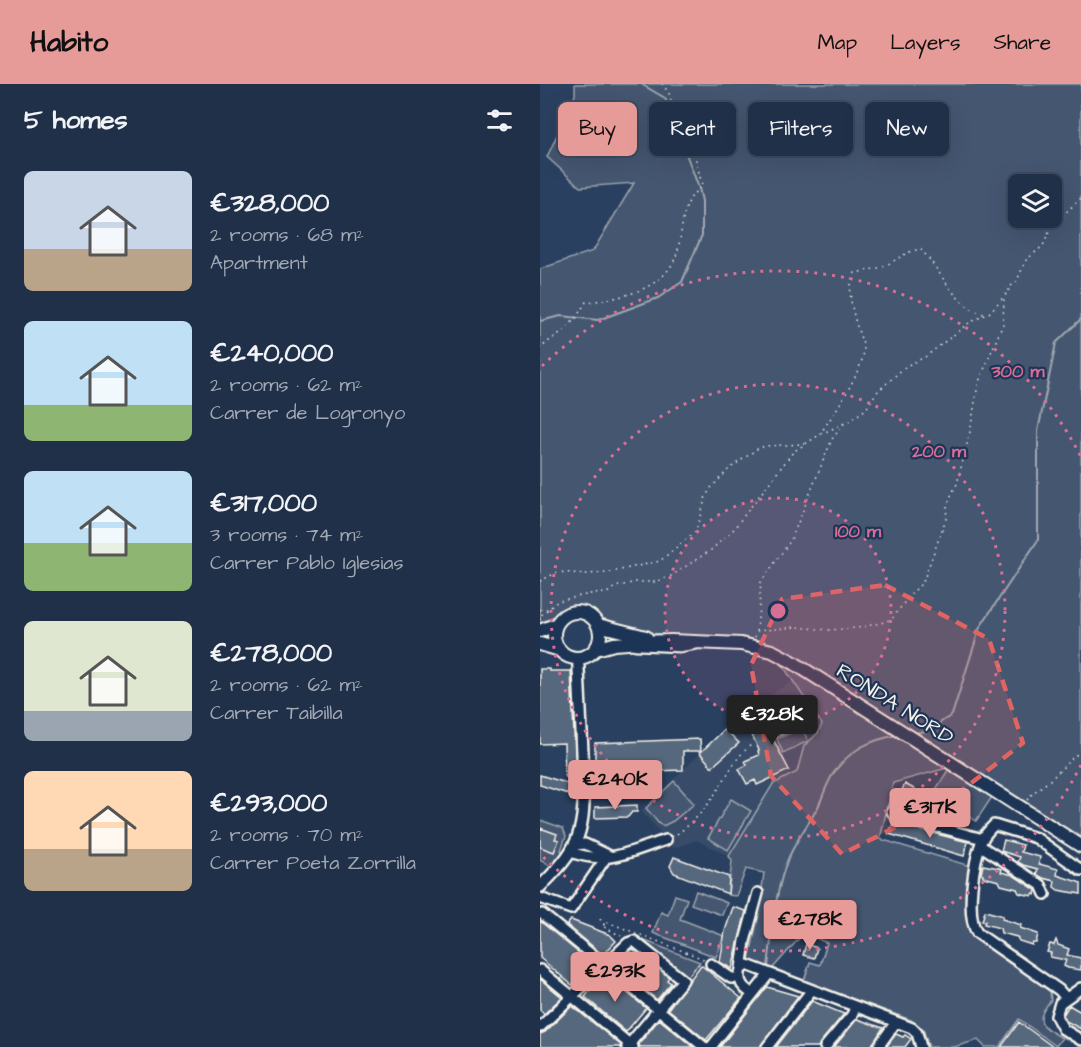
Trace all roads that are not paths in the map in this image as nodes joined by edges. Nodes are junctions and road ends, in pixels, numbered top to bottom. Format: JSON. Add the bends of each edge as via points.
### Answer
{"nodes":[{"id":1,"x":557,"y":624,"type":"junction"},
{"id":2,"x":598,"y":625,"type":"junction"},
{"id":3,"x":542,"y":630,"type":"edge"},
{"id":4,"x":671,"y":641,"type":"junction"},
{"id":5,"x":703,"y":642,"type":"junction"},
{"id":6,"x":624,"y":643,"type":"junction"},
{"id":7,"x":540,"y":644,"type":"edge"},
{"id":8,"x":596,"y":649,"type":"junction"},
{"id":9,"x":560,"y":650,"type":"junction"},
{"id":10,"x":578,"y":658,"type":"junction"},
{"id":11,"x":911,"y":820,"type":"dead end"},
{"id":12,"x":666,"y":840,"type":"road end"},
{"id":13,"x":982,"y":843,"type":"junction"},
{"id":14,"x":1081,"y":846,"type":"edge"},
{"id":15,"x":577,"y":847,"type":"junction"},
{"id":16,"x":608,"y":857,"type":"junction"},
{"id":17,"x":1081,"y":870,"type":"edge"},
{"id":18,"x":540,"y":887,"type":"edge"},
{"id":19,"x":758,"y":893,"type":"dead end"},
{"id":20,"x":1046,"y":894,"type":"dead end"},
{"id":21,"x":540,"y":898,"type":"edge"},
{"id":22,"x":542,"y":914,"type":"dead end"},
{"id":23,"x":707,"y":961,"type":"road end"},
{"id":24,"x":605,"y":966,"type":"junction"},
{"id":25,"x":743,"y":968,"type":"junction"},
{"id":26,"x":540,"y":970,"type":"edge"},
{"id":27,"x":769,"y":974,"type":"junction"},
{"id":28,"x":1081,"y":988,"type":"edge"},
{"id":29,"x":811,"y":990,"type":"junction"},
{"id":30,"x":753,"y":994,"type":"junction"},
{"id":31,"x":572,"y":997,"type":"junction"},
{"id":32,"x":1065,"y":998,"type":"junction"},
{"id":33,"x":855,"y":1008,"type":"junction"},
{"id":34,"x":659,"y":1010,"type":"junction"},
{"id":35,"x":896,"y":1022,"type":"junction"},
{"id":36,"x":540,"y":1027,"type":"edge"},
{"id":37,"x":1081,"y":1040,"type":"edge"},
{"id":38,"x":630,"y":1046,"type":"edge"},
{"id":39,"x":704,"y":1047,"type":"edge"},
{"id":40,"x":711,"y":1047,"type":"edge"},
{"id":41,"x":767,"y":1047,"type":"edge"},
{"id":42,"x":825,"y":1047,"type":"edge"},
{"id":43,"x":878,"y":1047,"type":"edge"},
{"id":44,"x":921,"y":1047,"type":"edge"}],
"edges":[{"from":1,"to":2,"type":"main road","via":[[567,615],[581,613]]},
{"from":1,"to":3,"type":"main road"},
{"from":1,"to":9,"type":"main road","via":[[555,638]]},
{"from":2,"to":4,"type":"main road","name":"RONDA NORD"},
{"from":2,"to":8,"type":"main road"},
{"from":4,"to":5,"type":"main road","name":"RONDA NORD"},
{"from":4,"to":6,"type":"main road","name":"RONDA NORD"},
{"from":5,"to":6,"type":"lane","via":[[680,649]]},
{"from":5,"to":14,"type":"main road","name":"RONDA NORD","via":[[753,645],[782,656]]},
{"from":6,"to":8,"type":"main road","name":"RONDA NORD"},
{"from":7,"to":9,"type":"main road"},
{"from":8,"to":10,"type":"main road"},
{"from":9,"to":10,"type":"main road"},
{"from":10,"to":15,"type":"street","via":[[584,801]]},
{"from":11,"to":13,"type":"street"},
{"from":12,"to":16,"type":"street"},
{"from":13,"to":17,"type":"street","via":[[994,825],[1036,838]]},
{"from":13,"to":20,"type":"street","via":[[1041,885]]},
{"from":13,"to":32,"type":"street","via":[[973,870],[974,928]]},
{"from":15,"to":16,"type":"street"},
{"from":15,"to":16,"type":"street","via":[[591,858]]},
{"from":15,"to":18,"type":"street"},
{"from":16,"to":21,"type":"street","via":[[571,909]]},
{"from":19,"to":25,"type":"street"},
{"from":22,"to":24,"type":"street"},
{"from":23,"to":25,"type":"street","via":[[731,978]]},
{"from":24,"to":31,"type":"street"},
{"from":24,"to":34,"type":"street"},
{"from":24,"to":34,"type":"street","via":[[630,942],[683,980]]},
{"from":25,"to":27,"type":"street"},
{"from":25,"to":30,"type":"street","via":[[742,986]]},
{"from":26,"to":31,"type":"street"},
{"from":27,"to":29,"type":"street"},
{"from":27,"to":30,"type":"street"},
{"from":28,"to":32,"type":"street"},
{"from":29,"to":33,"type":"street"},
{"from":29,"to":41,"type":"street"},
{"from":30,"to":40,"type":"street"},
{"from":31,"to":36,"type":"street"},
{"from":31,"to":38,"type":"street"},
{"from":32,"to":37,"type":"street","via":[[1057,1007],[1059,1026]]},
{"from":33,"to":35,"type":"street"},
{"from":33,"to":42,"type":"street"},
{"from":34,"to":38,"type":"street"},
{"from":34,"to":39,"type":"street"},
{"from":35,"to":43,"type":"street"},
{"from":35,"to":44,"type":"street","via":[[917,1032]]}]}
